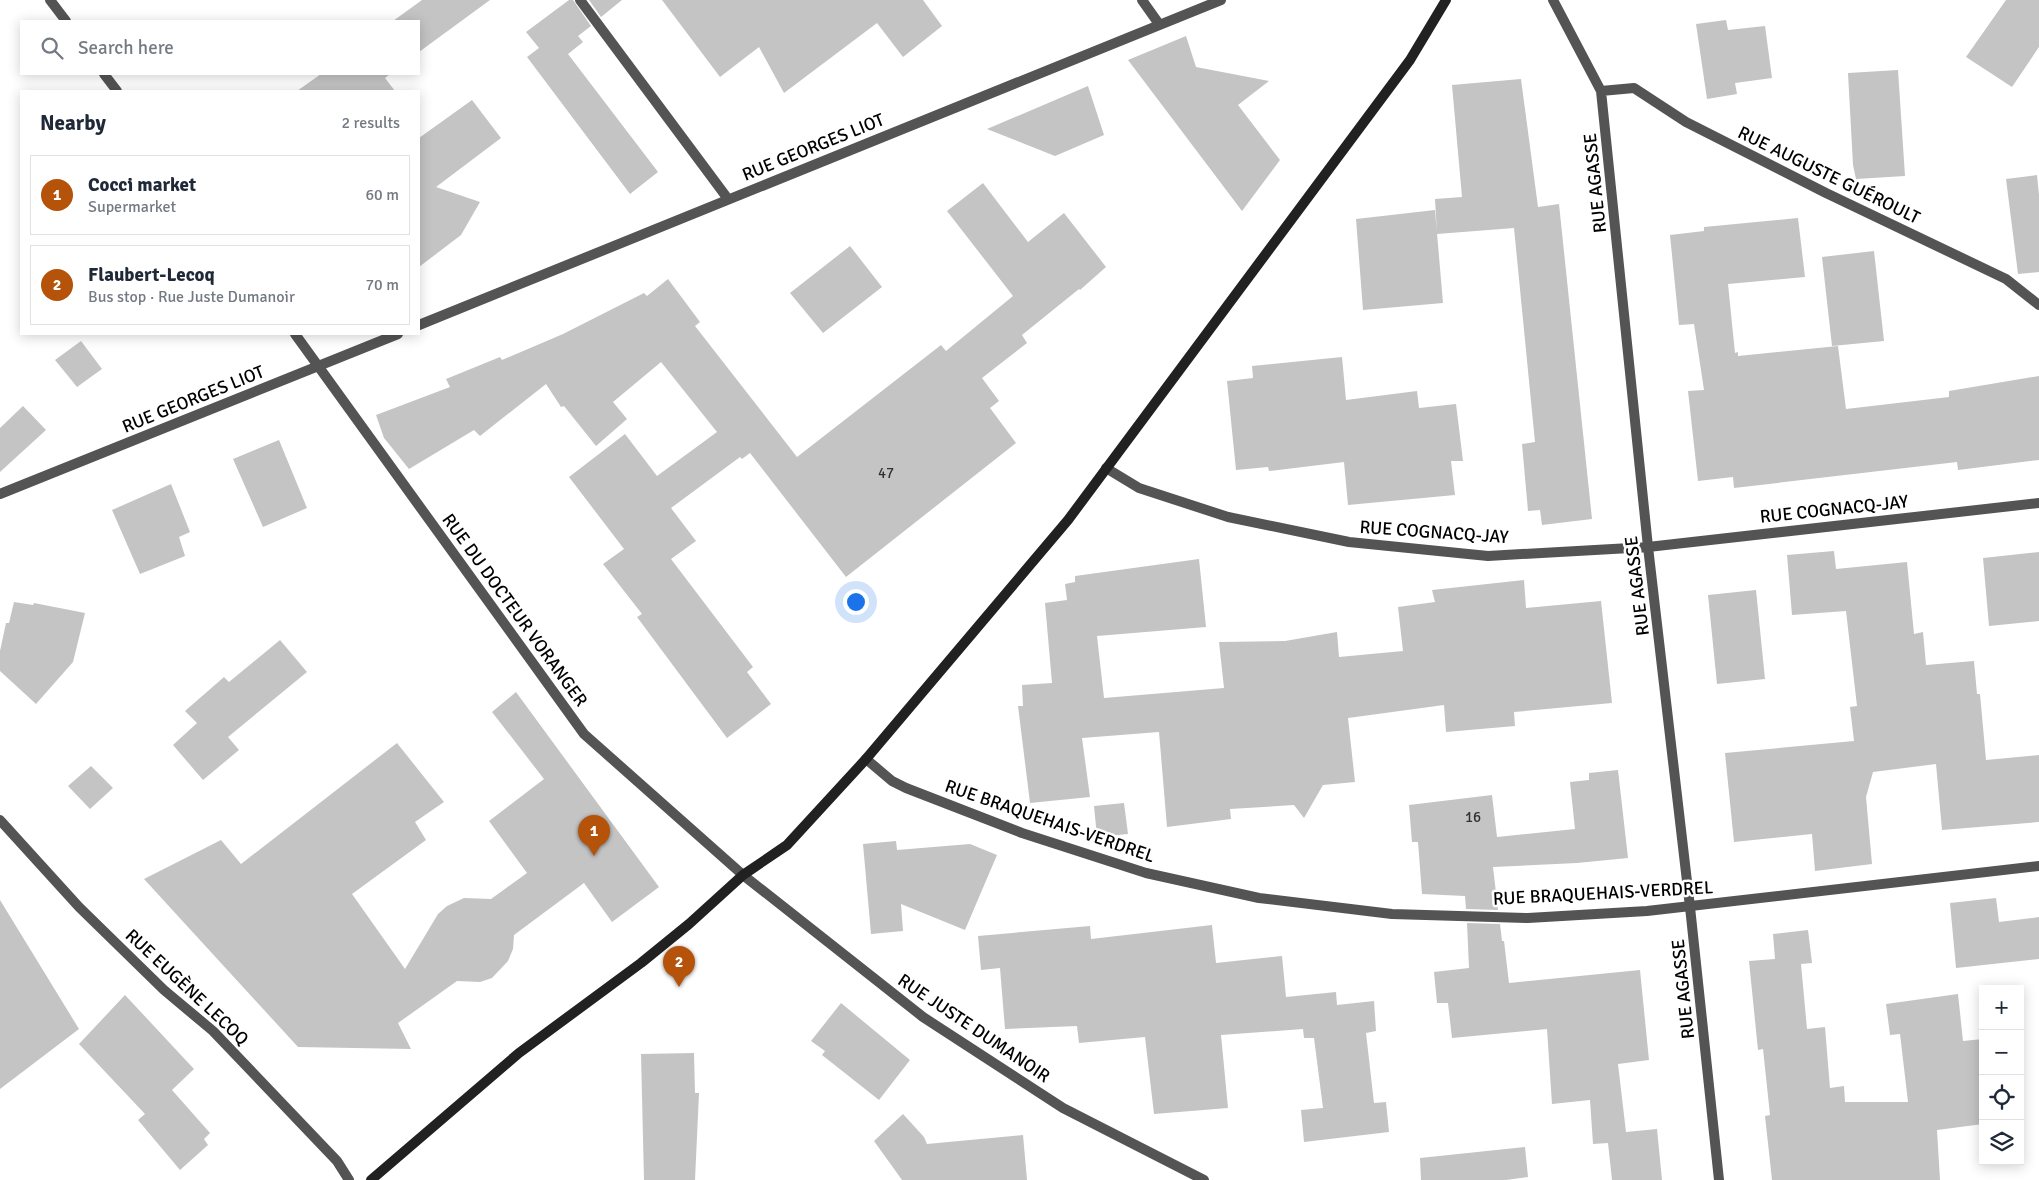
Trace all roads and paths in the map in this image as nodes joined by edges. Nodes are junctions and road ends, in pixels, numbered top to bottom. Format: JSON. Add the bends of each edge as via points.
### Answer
{"nodes":[{"id":1,"x":50,"y":0,"type":"edge"},
{"id":2,"x":580,"y":0,"type":"edge"},
{"id":3,"x":1142,"y":0,"type":"edge"},
{"id":4,"x":1221,"y":0,"type":"edge"},
{"id":5,"x":1446,"y":0,"type":"edge"},
{"id":6,"x":1553,"y":0,"type":"edge"},
{"id":7,"x":65,"y":20,"type":"edge"},
{"id":8,"x":1159,"y":24,"type":"junction"},
{"id":9,"x":105,"y":75,"type":"edge"},
{"id":10,"x":116,"y":90,"type":"edge"},
{"id":11,"x":1601,"y":91,"type":"junction"},
{"id":12,"x":728,"y":199,"type":"junction"},
{"id":13,"x":2039,"y":305,"type":"edge"},
{"id":14,"x":420,"y":325,"type":"edge"},
{"id":15,"x":296,"y":335,"type":"edge"},
{"id":16,"x":396,"y":335,"type":"edge"},
{"id":17,"x":318,"y":366,"type":"junction"},
{"id":18,"x":1106,"y":468,"type":"junction"},
{"id":19,"x":0,"y":494,"type":"edge"},
{"id":20,"x":2039,"y":503,"type":"edge"},
{"id":21,"x":1648,"y":547,"type":"junction"},
{"id":22,"x":866,"y":759,"type":"junction"},
{"id":23,"x":0,"y":820,"type":"edge"},
{"id":24,"x":2039,"y":866,"type":"edge"},
{"id":25,"x":743,"y":875,"type":"junction"},
{"id":26,"x":1690,"y":907,"type":"junction"},
{"id":27,"x":349,"y":1180,"type":"edge"},
{"id":28,"x":371,"y":1180,"type":"edge"},
{"id":29,"x":1204,"y":1180,"type":"edge"},
{"id":30,"x":1719,"y":1180,"type":"edge"}],
"edges":[{"from":1,"to":7,"type":"street"},
{"from":2,"to":12,"type":"street"},
{"from":3,"to":8,"type":"street"},
{"from":4,"to":8,"type":"street","name":"RUE GEORGES LIOT"},
{"from":5,"to":18,"type":"street","via":[[1410,60]]},
{"from":6,"to":11,"type":"street","name":"RUE AGASSE"},
{"from":8,"to":12,"type":"street","name":"RUE GEORGES LIOT"},
{"from":9,"to":10,"type":"street"},
{"from":11,"to":13,"type":"street","name":"RUE AUGUSTE GUÉROULT","via":[[1634,88],[1686,122],[2006,280]]},
{"from":11,"to":21,"type":"street","name":"RUE AGASSE"},
{"from":12,"to":14,"type":"street","name":"RUE GEORGES LIOT"},
{"from":15,"to":17,"type":"street","name":"RUE DU DOCTEUR VORANGER"},
{"from":16,"to":17,"type":"street","name":"RUE GEORGES LIOT"},
{"from":17,"to":19,"type":"street","name":"RUE GEORGES LIOT"},
{"from":17,"to":25,"type":"street","name":"RUE DU DOCTEUR VORANGER","via":[[584,734]]},
{"from":18,"to":21,"type":"street","name":"RUE COGNACQ-JAY","via":[[1139,488],[1228,517],[1348,542],[1488,556]]},
{"from":18,"to":22,"type":"street","via":[[1068,520]]},
{"from":20,"to":21,"type":"street","name":"RUE COGNACQ-JAY"},
{"from":21,"to":26,"type":"street","name":"RUE AGASSE"},
{"from":22,"to":25,"type":"street","via":[[787,845]]},
{"from":22,"to":26,"type":"street","name":"RUE BRAQUEHAIS-VERDREL","via":[[892,781],[906,788],[1022,833],[1146,873],[1259,898],[1392,914],[1528,918]]},
{"from":23,"to":27,"type":"street","name":"RUE EUGÈNE LECOQ","via":[[79,907],[164,990],[213,1031],[337,1161]]},
{"from":24,"to":26,"type":"street","name":"RUE BRAQUEHAIS-VERDREL"},
{"from":25,"to":28,"type":"street","via":[[642,964],[519,1053]]},
{"from":25,"to":29,"type":"street","name":"RUE JUSTE DUMANOIR","via":[[931,1023],[1063,1108]]},
{"from":26,"to":30,"type":"street","name":"RUE AGASSE"}]}
